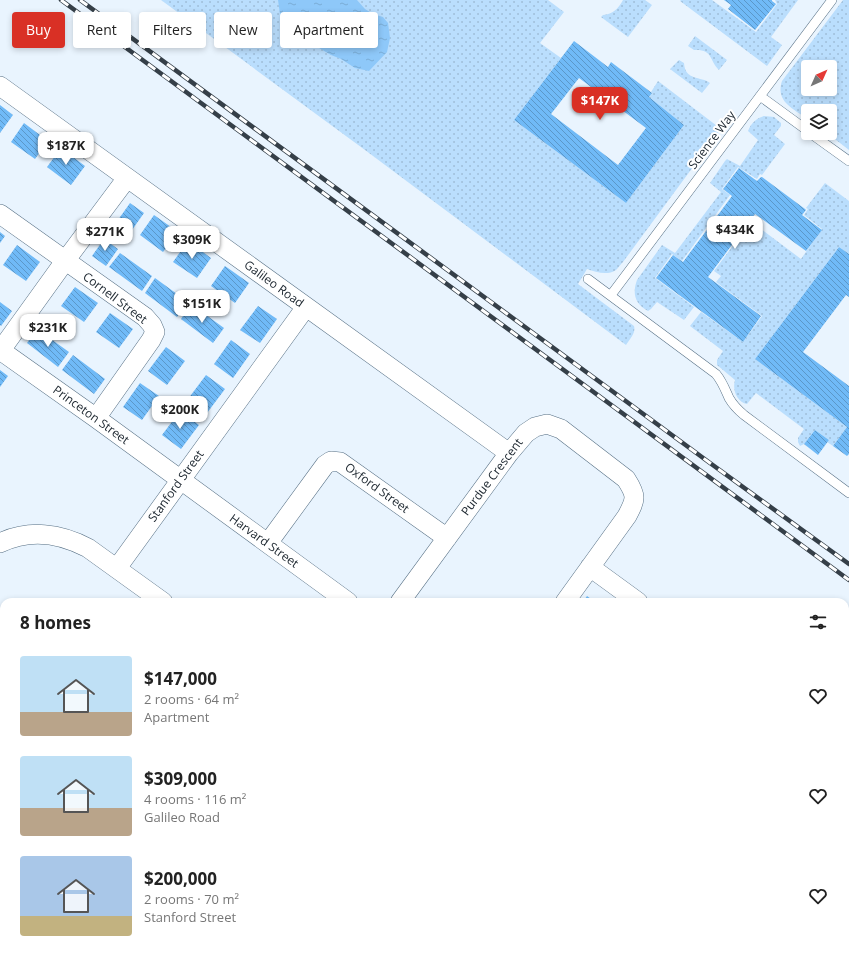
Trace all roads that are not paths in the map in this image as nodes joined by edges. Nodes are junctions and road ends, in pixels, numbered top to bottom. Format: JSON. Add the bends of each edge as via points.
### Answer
{"nodes":[{"id":1,"x":832,"y":0,"type":"edge"},
{"id":2,"x":0,"y":86,"type":"edge"},
{"id":3,"x":760,"y":96,"type":"junction"},
{"id":4,"x":801,"y":126,"type":"edge"},
{"id":5,"x":820,"y":140,"type":"edge"},
{"id":6,"x":849,"y":161,"type":"edge"},
{"id":7,"x":127,"y":178,"type":"junction"},
{"id":8,"x":0,"y":214,"type":"edge"},
{"id":9,"x":65,"y":261,"type":"junction"},
{"id":10,"x":588,"y":279,"type":"dead end"},
{"id":11,"x":611,"y":295,"type":"junction"},
{"id":12,"x":306,"y":307,"type":"junction"},
{"id":13,"x":1,"y":350,"type":"edge"},
{"id":14,"x":96,"y":418,"type":"junction"},
{"id":15,"x":509,"y":454,"type":"junction"},
{"id":16,"x":181,"y":480,"type":"junction"},
{"id":17,"x":849,"y":493,"type":"edge"},
{"id":18,"x":447,"y":538,"type":"junction"},
{"id":19,"x":0,"y":543,"type":"edge"},
{"id":20,"x":268,"y":543,"type":"junction"},
{"id":21,"x":590,"y":567,"type":"junction"},
{"id":22,"x":117,"y":568,"type":"junction"},
{"id":23,"x":158,"y":598,"type":"edge"},
{"id":24,"x":343,"y":598,"type":"edge"},
{"id":25,"x":403,"y":598,"type":"edge"},
{"id":26,"x":568,"y":598,"type":"edge"},
{"id":27,"x":633,"y":598,"type":"edge"}],
"edges":[{"from":1,"to":3,"type":"lane","name":"Science Way"},
{"from":2,"to":7,"type":"street","name":"Galileo Road"},
{"from":3,"to":4,"type":"lane"},
{"from":3,"to":11,"type":"lane","name":"Science Way"},
{"from":5,"to":6,"type":"lane"},
{"from":7,"to":9,"type":"street"},
{"from":7,"to":12,"type":"street","name":"Galileo Road"},
{"from":8,"to":9,"type":"street"},
{"from":9,"to":13,"type":"street"},
{"from":9,"to":14,"type":"street","name":"Cornell Street","via":[[145,317],[155,332]]},
{"from":10,"to":11,"type":"lane"},
{"from":11,"to":17,"type":"lane","via":[[716,374],[737,409],[744,415]]},
{"from":12,"to":15,"type":"street","name":"Galileo Road"},
{"from":12,"to":16,"type":"street","name":"Stanford Street"},
{"from":13,"to":14,"type":"street","name":"Princeton Street"},
{"from":14,"to":16,"type":"street","name":"Princeton Street"},
{"from":15,"to":18,"type":"street","name":"Purdue Crescent"},
{"from":15,"to":21,"type":"street","name":"Purdue Crescent","via":[[526,433],[547,424],[561,429],[626,479],[633,490],[634,502],[627,516]]},
{"from":16,"to":20,"type":"street","name":"Harvard Street"},
{"from":16,"to":22,"type":"street","name":"Stanford Street"},
{"from":18,"to":20,"type":"street","name":"Oxford Street","via":[[340,462],[331,461],[325,465]]},
{"from":18,"to":25,"type":"street","name":"Purdue Crescent"},
{"from":19,"to":22,"type":"street","via":[[20,536],[48,534],[75,541]]},
{"from":20,"to":24,"type":"street","name":"Harvard Street"},
{"from":21,"to":26,"type":"street","name":"Purdue Crescent"},
{"from":21,"to":27,"type":"street"},
{"from":22,"to":23,"type":"street"}]}
